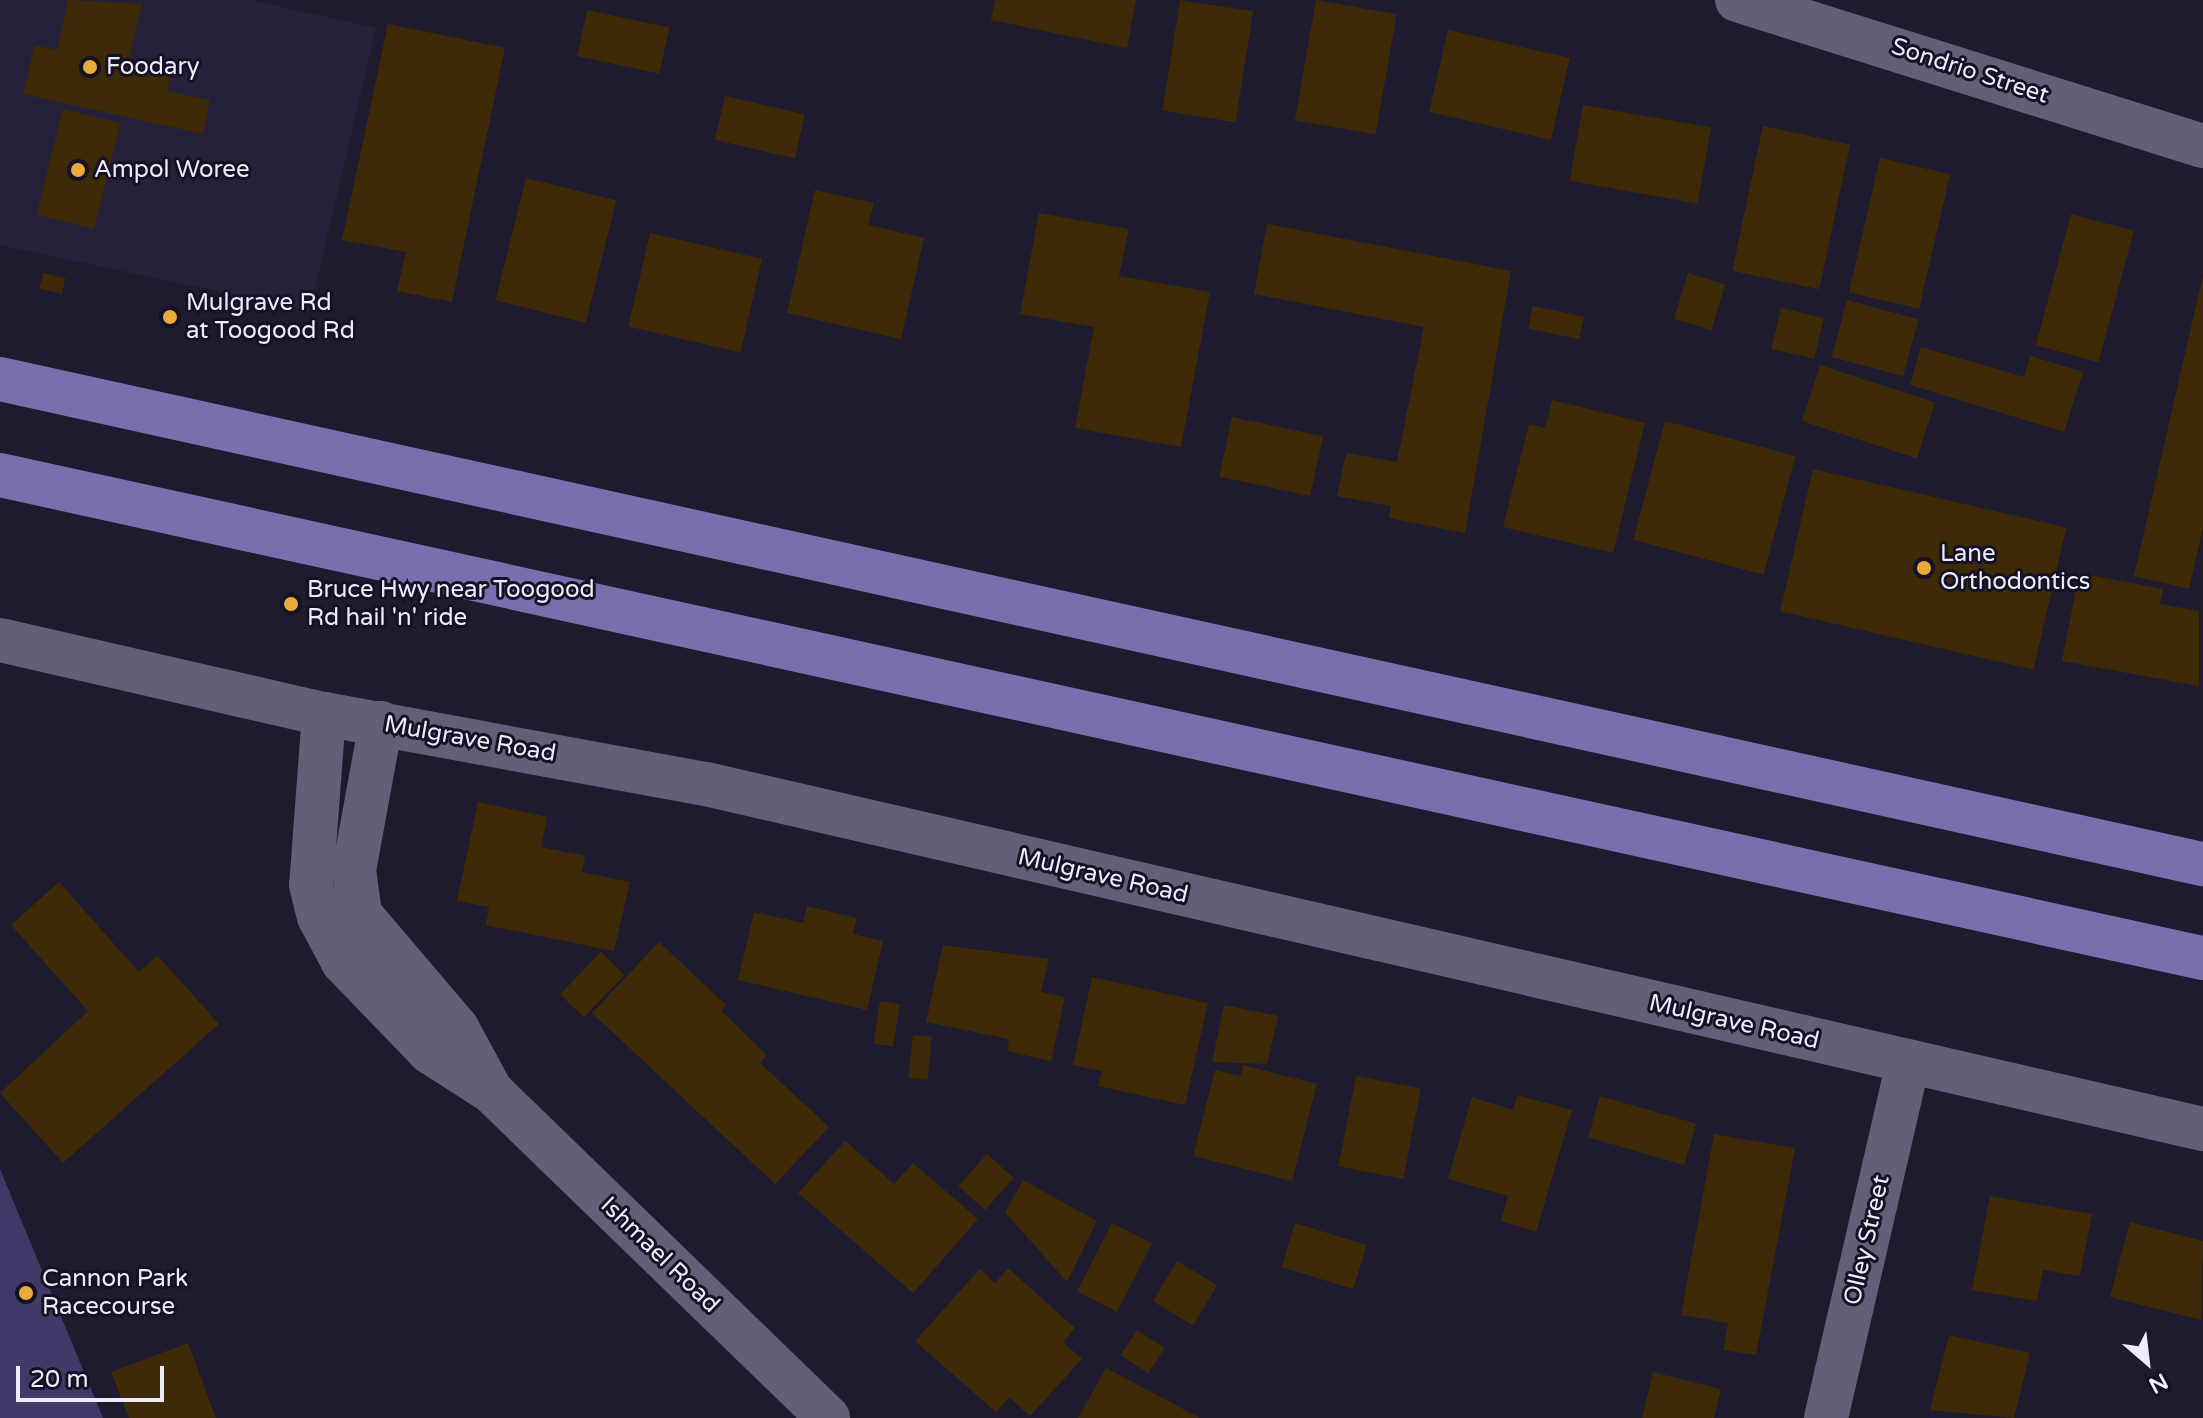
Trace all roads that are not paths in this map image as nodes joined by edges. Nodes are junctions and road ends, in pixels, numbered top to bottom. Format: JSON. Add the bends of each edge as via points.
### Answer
{"nodes":[{"id":1,"x":1737,"y":0,"type":"edge"},
{"id":2,"x":2203,"y":146,"type":"edge"},
{"id":3,"x":0,"y":379,"type":"edge"},
{"id":4,"x":0,"y":475,"type":"edge"},
{"id":5,"x":0,"y":640,"type":"edge"},
{"id":6,"x":324,"y":714,"type":"junction"},
{"id":7,"x":381,"y":723,"type":"junction"},
{"id":8,"x":2203,"y":864,"type":"edge"},
{"id":9,"x":2203,"y":958,"type":"edge"},
{"id":10,"x":1908,"y":1063,"type":"junction"},
{"id":11,"x":492,"y":1092,"type":"junction"},
{"id":12,"x":2203,"y":1129,"type":"edge"},
{"id":13,"x":828,"y":1418,"type":"edge"},
{"id":14,"x":1826,"y":1418,"type":"edge"}],
"edges":[{"from":1,"to":2,"type":"street","name":"Sondrio Street"},
{"from":3,"to":8,"type":"main road"},
{"from":4,"to":9,"type":"main road"},
{"from":5,"to":6,"type":"street","name":"Mulgrave Road"},
{"from":6,"to":7,"type":"street","name":"Mulgrave Road"},
{"from":6,"to":11,"type":"street","name":"Ishmael Road","via":[[311,885],[319,917],[356,978],[430,1052]]},
{"from":7,"to":10,"type":"street","name":"Mulgrave Road","via":[[706,784]]},
{"from":7,"to":11,"type":"street","name":"Ishmael Road","via":[[354,870],[360,914],[457,1028]]},
{"from":10,"to":12,"type":"street","name":"Mulgrave Road"},
{"from":10,"to":14,"type":"street","name":"Olley Street"},
{"from":11,"to":13,"type":"street","name":"Ishmael Road"}]}
